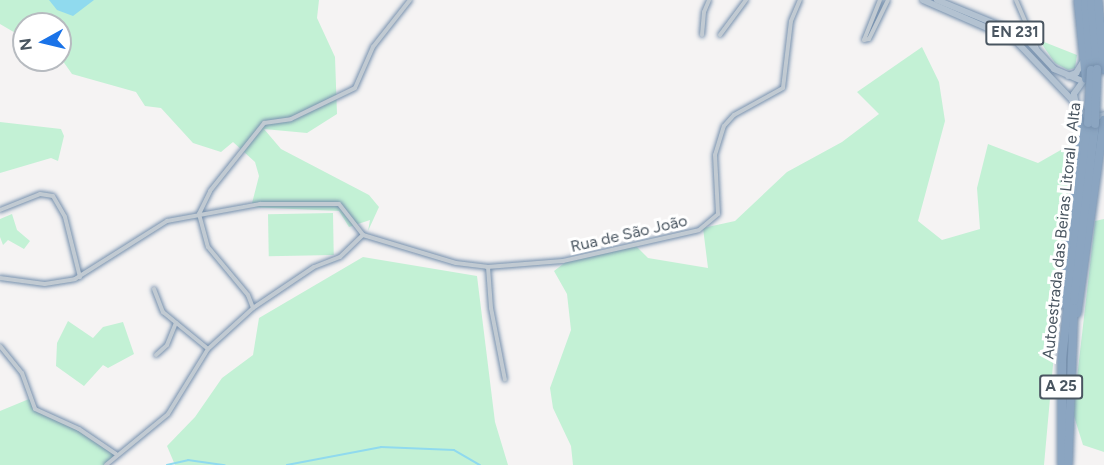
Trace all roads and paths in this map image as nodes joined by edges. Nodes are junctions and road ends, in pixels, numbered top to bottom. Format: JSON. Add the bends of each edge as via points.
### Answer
{"nodes":[{"id":1,"x":410,"y":0,"type":"edge"},
{"id":2,"x":709,"y":0,"type":"edge"},
{"id":3,"x":746,"y":0,"type":"edge"},
{"id":4,"x":800,"y":0,"type":"edge"},
{"id":5,"x":880,"y":0,"type":"edge"},
{"id":6,"x":888,"y":0,"type":"edge"},
{"id":7,"x":923,"y":0,"type":"edge"},
{"id":8,"x":937,"y":0,"type":"edge"},
{"id":9,"x":1016,"y":0,"type":"edge"},
{"id":10,"x":1078,"y":0,"type":"edge"},
{"id":11,"x":1085,"y":0,"type":"edge"},
{"id":12,"x":1091,"y":0,"type":"edge"},
{"id":13,"x":1098,"y":0,"type":"edge"},
{"id":14,"x":1028,"y":22,"type":"junction"},
{"id":15,"x":720,"y":34,"type":"dead end"},
{"id":16,"x":702,"y":35,"type":"dead end"},
{"id":17,"x":1021,"y":36,"type":"junction"},
{"id":18,"x":1038,"y":51,"type":"junction"},
{"id":19,"x":1084,"y":58,"type":"junction"},
{"id":20,"x":1097,"y":70,"type":"edge"},
{"id":21,"x":1068,"y":76,"type":"junction"},
{"id":22,"x":1084,"y":80,"type":"junction"},
{"id":23,"x":1104,"y":80,"type":"edge"},
{"id":24,"x":1074,"y":102,"type":"junction"},
{"id":25,"x":1079,"y":112,"type":"junction"},
{"id":26,"x":1104,"y":115,"type":"edge"},
{"id":27,"x":1104,"y":120,"type":"edge"},
{"id":28,"x":1092,"y":123,"type":"junction"},
{"id":29,"x":0,"y":210,"type":"edge"},
{"id":30,"x":198,"y":214,"type":"junction"},
{"id":31,"x":363,"y":235,"type":"junction"},
{"id":32,"x":488,"y":267,"type":"junction"},
{"id":33,"x":80,"y":277,"type":"junction"},
{"id":34,"x":0,"y":278,"type":"edge"},
{"id":35,"x":153,"y":289,"type":"dead end"},
{"id":36,"x":253,"y":308,"type":"junction"},
{"id":37,"x":1066,"y":320,"type":"junction"},
{"id":38,"x":176,"y":323,"type":"junction"},
{"id":39,"x":1072,"y":326,"type":"junction"},
{"id":40,"x":0,"y":346,"type":"edge"},
{"id":41,"x":208,"y":349,"type":"junction"},
{"id":42,"x":156,"y":355,"type":"dead end"},
{"id":43,"x":505,"y":380,"type":"dead end"},
{"id":44,"x":116,"y":454,"type":"junction"},
{"id":45,"x":106,"y":465,"type":"edge"},
{"id":46,"x":1062,"y":465,"type":"edge"},
{"id":47,"x":1068,"y":465,"type":"edge"}],
"edges":[{"from":1,"to":30,"type":"street","via":[[373,47],[355,88],[331,103],[291,119],[264,123],[210,190]]},
{"from":2,"to":16,"type":"street"},
{"from":3,"to":15,"type":"street"},
{"from":4,"to":32,"type":"street","name":"Rua de São João","via":[[791,21],[783,88],[734,115],[724,126],[716,155],[719,208],[709,225],[564,261]]},
{"from":5,"to":6,"type":"street","via":[[864,40],[869,39]]},
{"from":7,"to":24,"type":"main road","number":"EN 231","via":[[1015,40]]},
{"from":8,"to":17,"type":"main road","number":"EN 231"},
{"from":9,"to":14,"type":"street"},
{"from":10,"to":19,"type":"highway"},
{"from":11,"to":20,"type":"highway","name":"Autoestrada das Beiras Litoral e Alta","number":"A 25"},
{"from":12,"to":20,"type":"highway","name":"Autoestrada das Beiras Litoral e Alta","number":"A 25"},
{"from":13,"to":20,"type":"highway"},
{"from":14,"to":17,"type":"street","via":[[1029,30]]},
{"from":14,"to":18,"type":"street"},
{"from":17,"to":18,"type":"main road","number":"EN 231"},
{"from":18,"to":21,"type":"main road","number":"EN 231","via":[[1054,69]]},
{"from":19,"to":21,"type":"main road","via":[[1076,73]]},
{"from":19,"to":22,"type":"highway"},
{"from":20,"to":28,"type":"highway","name":"Autoestrada das Beiras Litoral e Alta","number":"A 25","bridge":true},
{"from":21,"to":22,"type":"main road","number":"EN 231"},
{"from":22,"to":23,"type":"main road","number":"EN 231"},
{"from":22,"to":24,"type":"main road","via":[[1075,90]]},
{"from":24,"to":25,"type":"main road","number":"EN 231"},
{"from":25,"to":26,"type":"main road","via":[[1090,118]]},
{"from":25,"to":37,"type":"highway","via":[[1081,138],[1064,283]]},
{"from":27,"to":39,"type":"highway","via":[[1085,269]]},
{"from":28,"to":37,"type":"highway","name":"Autoestrada das Beiras Litoral e Alta","number":"A 25"},
{"from":28,"to":39,"type":"highway","name":"Autoestrada das Beiras Litoral e Alta","number":"A 25"},
{"from":29,"to":33,"type":"street","via":[[40,194],[53,196],[65,217]]},
{"from":30,"to":31,"type":"street","via":[[257,205],[339,204]]},
{"from":30,"to":33,"type":"street","via":[[155,226]]},
{"from":30,"to":36,"type":"street","via":[[208,248],[248,295]]},
{"from":31,"to":32,"type":"street","name":"Rua de São João","via":[[456,263]]},
{"from":31,"to":36,"type":"street","via":[[340,256],[314,267]]},
{"from":32,"to":43,"type":"street","via":[[491,308]]},
{"from":33,"to":34,"type":"street","via":[[45,284]]},
{"from":35,"to":38,"type":"street","via":[[163,312]]},
{"from":36,"to":41,"type":"street"},
{"from":37,"to":46,"type":"highway","name":"Autoestrada das Beiras Litoral e Alta","number":"A 25"},
{"from":38,"to":41,"type":"street"},
{"from":38,"to":42,"type":"street","via":[[167,345]]},
{"from":39,"to":47,"type":"highway","name":"Autoestrada das Beiras Litoral e Alta","number":"A 25"},
{"from":40,"to":44,"type":"street","via":[[22,373],[35,409],[79,429]]},
{"from":41,"to":44,"type":"street","via":[[168,414]]},
{"from":44,"to":45,"type":"street"}]}
